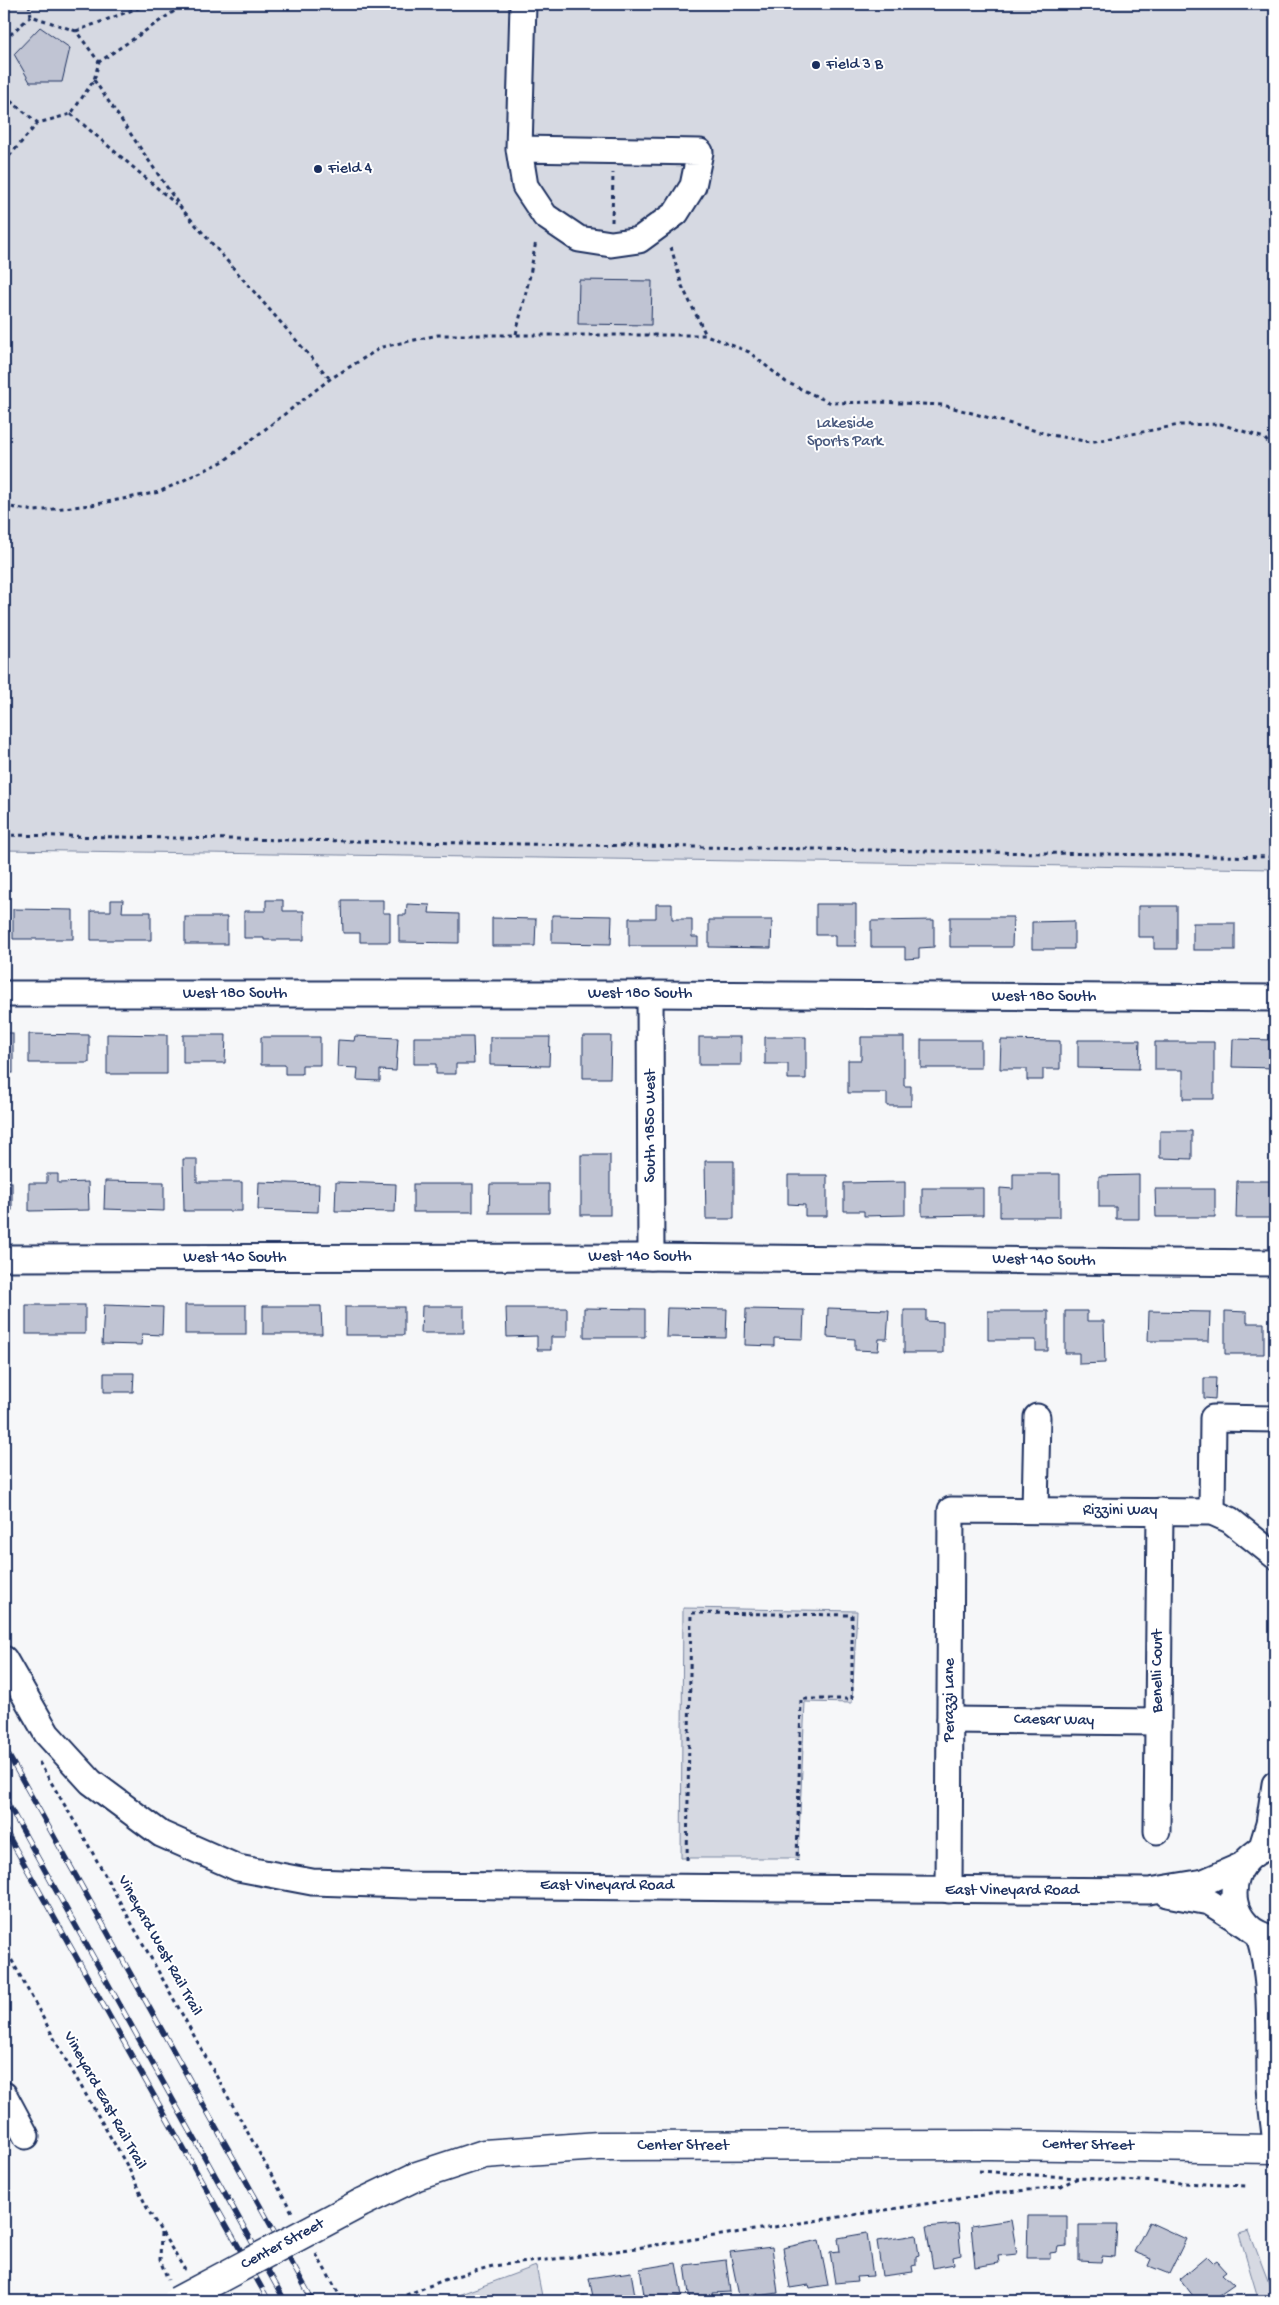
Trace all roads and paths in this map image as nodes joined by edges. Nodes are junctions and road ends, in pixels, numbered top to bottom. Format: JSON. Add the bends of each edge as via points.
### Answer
{"nodes":[{"id":1,"x":29,"y":4,"type":"edge"},
{"id":2,"x":149,"y":4,"type":"edge"},
{"id":3,"x":185,"y":4,"type":"edge"},
{"id":4,"x":523,"y":4,"type":"edge"},
{"id":5,"x":31,"y":16,"type":"junction"},
{"id":6,"x":76,"y":31,"type":"junction"},
{"id":7,"x":4,"y":40,"type":"edge"},
{"id":8,"x":99,"y":62,"type":"junction"},
{"id":9,"x":94,"y":80,"type":"junction"},
{"id":10,"x":4,"y":96,"type":"edge"},
{"id":11,"x":72,"y":114,"type":"junction"},
{"id":12,"x":38,"y":123,"type":"junction"},
{"id":13,"x":519,"y":149,"type":"junction"},
{"id":14,"x":613,"y":150,"type":"junction"},
{"id":15,"x":4,"y":162,"type":"edge"},
{"id":16,"x":181,"y":208,"type":"junction"},
{"id":17,"x":536,"y":240,"type":"dead end"},
{"id":18,"x":611,"y":244,"type":"junction"},
{"id":19,"x":671,"y":247,"type":"dead end"},
{"id":20,"x":516,"y":334,"type":"junction"},
{"id":21,"x":706,"y":335,"type":"junction"},
{"id":22,"x":330,"y":379,"type":"junction"},
{"id":23,"x":1275,"y":450,"type":"edge"},
{"id":24,"x":4,"y":506,"type":"edge"},
{"id":25,"x":4,"y":834,"type":"edge"},
{"id":26,"x":1275,"y":857,"type":"edge"},
{"id":27,"x":4,"y":994,"type":"edge"},
{"id":28,"x":650,"y":994,"type":"junction"},
{"id":29,"x":1275,"y":998,"type":"edge"},
{"id":30,"x":651,"y":1257,"type":"junction"},
{"id":31,"x":4,"y":1258,"type":"edge"},
{"id":32,"x":1275,"y":1263,"type":"edge"},
{"id":33,"x":1037,"y":1417,"type":"dead end"},
{"id":34,"x":1275,"y":1419,"type":"edge"},
{"id":35,"x":951,"y":1510,"type":"joint"},
{"id":36,"x":1035,"y":1510,"type":"junction"},
{"id":37,"x":1160,"y":1511,"type":"junction"},
{"id":38,"x":1212,"y":1512,"type":"junction"},
{"id":39,"x":1275,"y":1556,"type":"edge"},
{"id":40,"x":4,"y":1659,"type":"edge"},
{"id":41,"x":950,"y":1720,"type":"junction"},
{"id":42,"x":1158,"y":1722,"type":"junction"},
{"id":43,"x":36,"y":1756,"type":"dead end"},
{"id":44,"x":1275,"y":1784,"type":"edge"},
{"id":45,"x":1157,"y":1830,"type":"dead end"},
{"id":46,"x":1260,"y":1854,"type":"edge"},
{"id":47,"x":687,"y":1860,"type":"dead end"},
{"id":48,"x":797,"y":1860,"type":"dead end"},
{"id":49,"x":949,"y":1890,"type":"junction"},
{"id":50,"x":1149,"y":1891,"type":"junction"},
{"id":51,"x":1260,"y":1933,"type":"edge"},
{"id":52,"x":4,"y":1946,"type":"edge"},
{"id":53,"x":4,"y":2095,"type":"edge"},
{"id":54,"x":1275,"y":2135,"type":"edge"},
{"id":55,"x":26,"y":2136,"type":"dead end"},
{"id":56,"x":1275,"y":2149,"type":"edge"},
{"id":57,"x":970,"y":2170,"type":"dead end"},
{"id":58,"x":1078,"y":2178,"type":"junction"},
{"id":59,"x":1246,"y":2186,"type":"dead end"},
{"id":60,"x":286,"y":2203,"type":"dead end"},
{"id":61,"x":161,"y":2232,"type":"junction"},
{"id":62,"x":318,"y":2258,"type":"dead end"},
{"id":63,"x":183,"y":2268,"type":"dead end"},
{"id":64,"x":174,"y":2294,"type":"edge"},
{"id":65,"x":343,"y":2301,"type":"edge"},
{"id":66,"x":391,"y":2301,"type":"edge"}],
"edges":[{"from":1,"to":5,"type":"path"},
{"from":2,"to":6,"type":"path"},
{"from":3,"to":8,"type":"path"},
{"from":4,"to":13,"type":"street"},
{"from":5,"to":6,"type":"path"},
{"from":5,"to":7,"type":"path"},
{"from":6,"to":8,"type":"path"},
{"from":8,"to":9,"type":"path"},
{"from":9,"to":11,"type":"path"},
{"from":9,"to":16,"type":"path"},
{"from":10,"to":12,"type":"path"},
{"from":11,"to":12,"type":"path"},
{"from":11,"to":16,"type":"path"},
{"from":12,"to":15,"type":"path"},
{"from":13,"to":14,"type":"street"},
{"from":13,"to":18,"type":"street","via":[[525,186],[545,216],[579,239]]},
{"from":14,"to":18,"type":"path"},
{"from":14,"to":18,"type":"street","via":[[700,152],[692,186],[676,213],[639,240]]},
{"from":16,"to":22,"type":"path"},
{"from":17,"to":20,"type":"path"},
{"from":19,"to":21,"type":"path","via":[[682,286]]},
{"from":20,"to":21,"type":"path"},
{"from":20,"to":22,"type":"path","via":[[438,335],[382,348]]},
{"from":21,"to":23,"type":"path","via":[[749,352],[786,382],[831,404],[879,402],[944,406],[1090,442],[1180,425],[1221,424],[1264,438]]},
{"from":22,"to":24,"type":"path","via":[[224,461],[160,492],[35,511]]},
{"from":25,"to":26,"type":"path"},
{"from":27,"to":28,"type":"street","name":"West 180 South"},
{"from":28,"to":29,"type":"street","name":"West 180 South"},
{"from":28,"to":30,"type":"street","name":"South 1850 West"},
{"from":30,"to":31,"type":"street","name":"West 140 South"},
{"from":30,"to":32,"type":"street","name":"West 140 South"},
{"from":33,"to":36,"type":"street"},
{"from":34,"to":38,"type":"street","via":[[1213,1418]]},
{"from":35,"to":36,"type":"street","name":"Rizzini Way"},
{"from":35,"to":41,"type":"street","name":"Perazzi Lane"},
{"from":36,"to":37,"type":"street","name":"Rizzini Way"},
{"from":37,"to":38,"type":"street","name":"Rizzini Way"},
{"from":37,"to":42,"type":"street","name":"Benelli Court"},
{"from":38,"to":39,"type":"street","name":"Rizzini Way","via":[[1230,1520]]},
{"from":40,"to":49,"type":"street","name":"East Vineyard Road","via":[[48,1734],[91,1782],[161,1834],[238,1868],[312,1882],[407,1886]]},
{"from":41,"to":42,"type":"street","name":"Caesar Way"},
{"from":41,"to":49,"type":"street","name":"Perazzi Lane"},
{"from":42,"to":45,"type":"street","name":"Benelli Court"},
{"from":43,"to":60,"type":"path","name":"Vineyard West Rail Trail"},
{"from":44,"to":46,"type":"street","via":[[1270,1824]]},
{"from":46,"to":50,"type":"street","name":"East Vineyard Road","via":[[1204,1882]]},
{"from":46,"to":51,"type":"street","via":[[1235,1879],[1234,1895],[1237,1911]]},
{"from":47,"to":48,"type":"path","via":[[691,1613],[852,1615],[852,1699],[801,1699]]},
{"from":49,"to":50,"type":"street","name":"East Vineyard Road"},
{"from":50,"to":51,"type":"street","name":"East Vineyard Road","via":[[1209,1902]]},
{"from":51,"to":54,"type":"street","via":[[1270,2009],[1270,2082]]},
{"from":52,"to":61,"type":"path","name":"Vineyard East Rail Trail"},
{"from":53,"to":55,"type":"street"},
{"from":56,"to":64,"type":"main road","name":"Center Street","bridge":true,"via":[[990,2145],[599,2146],[484,2154],[417,2176]]},
{"from":57,"to":58,"type":"path"},
{"from":58,"to":59,"type":"path"},
{"from":58,"to":66,"type":"path","via":[[1059,2187],[997,2193],[590,2255],[493,2266],[449,2278]]},
{"from":61,"to":63,"type":"path","name":"Vineyard East Rail Trail"},
{"from":61,"to":64,"type":"path","via":[[160,2260]]},
{"from":62,"to":65,"type":"path"}]}
